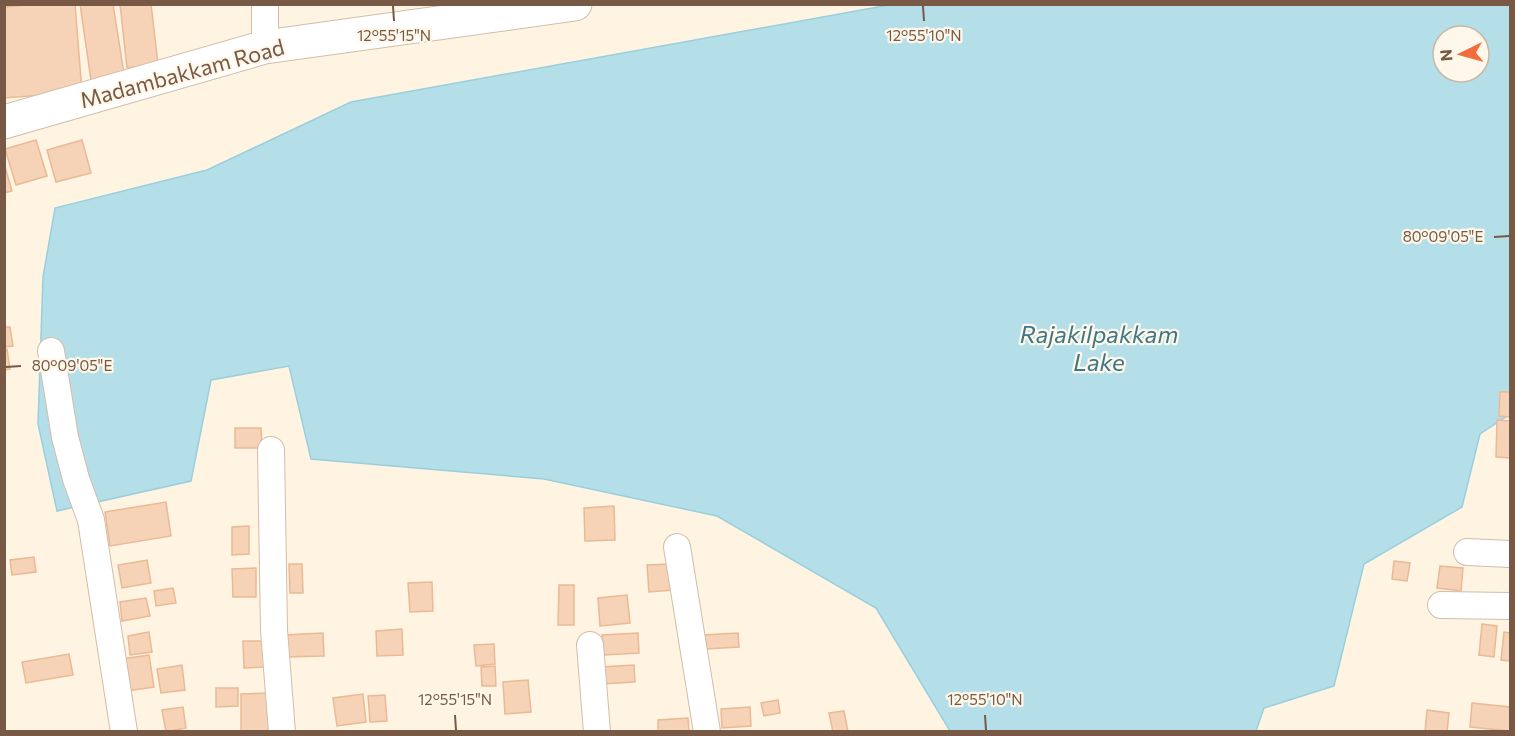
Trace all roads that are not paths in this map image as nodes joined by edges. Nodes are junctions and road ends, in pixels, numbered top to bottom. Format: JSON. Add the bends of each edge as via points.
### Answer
{"nodes":[{"id":1,"x":265,"y":4,"type":"edge"},
{"id":2,"x":575,"y":4,"type":"edge"},
{"id":3,"x":265,"y":47,"type":"junction"},
{"id":4,"x":4,"y":122,"type":"edge"},
{"id":5,"x":51,"y":351,"type":"dead end"},
{"id":6,"x":271,"y":450,"type":"dead end"},
{"id":7,"x":677,"y":547,"type":"dead end"},
{"id":8,"x":1467,"y":552,"type":"dead end"},
{"id":9,"x":1510,"y":554,"type":"edge"},
{"id":10,"x":1442,"y":605,"type":"dead end"},
{"id":11,"x":1510,"y":606,"type":"edge"},
{"id":12,"x":590,"y":645,"type":"dead end"},
{"id":13,"x":124,"y":732,"type":"edge"},
{"id":14,"x":282,"y":732,"type":"edge"},
{"id":15,"x":597,"y":732,"type":"edge"},
{"id":16,"x":707,"y":732,"type":"edge"}],
"edges":[{"from":1,"to":3,"type":"street"},
{"from":2,"to":3,"type":"street","name":"Madambakkam Road"},
{"from":3,"to":4,"type":"street","name":"Madambakkam Road"},
{"from":5,"to":13,"type":"street","via":[[65,437],[91,520]]},
{"from":6,"to":14,"type":"street","via":[[274,630]]},
{"from":7,"to":16,"type":"street"},
{"from":8,"to":9,"type":"street"},
{"from":10,"to":11,"type":"street"},
{"from":12,"to":15,"type":"street"}]}
